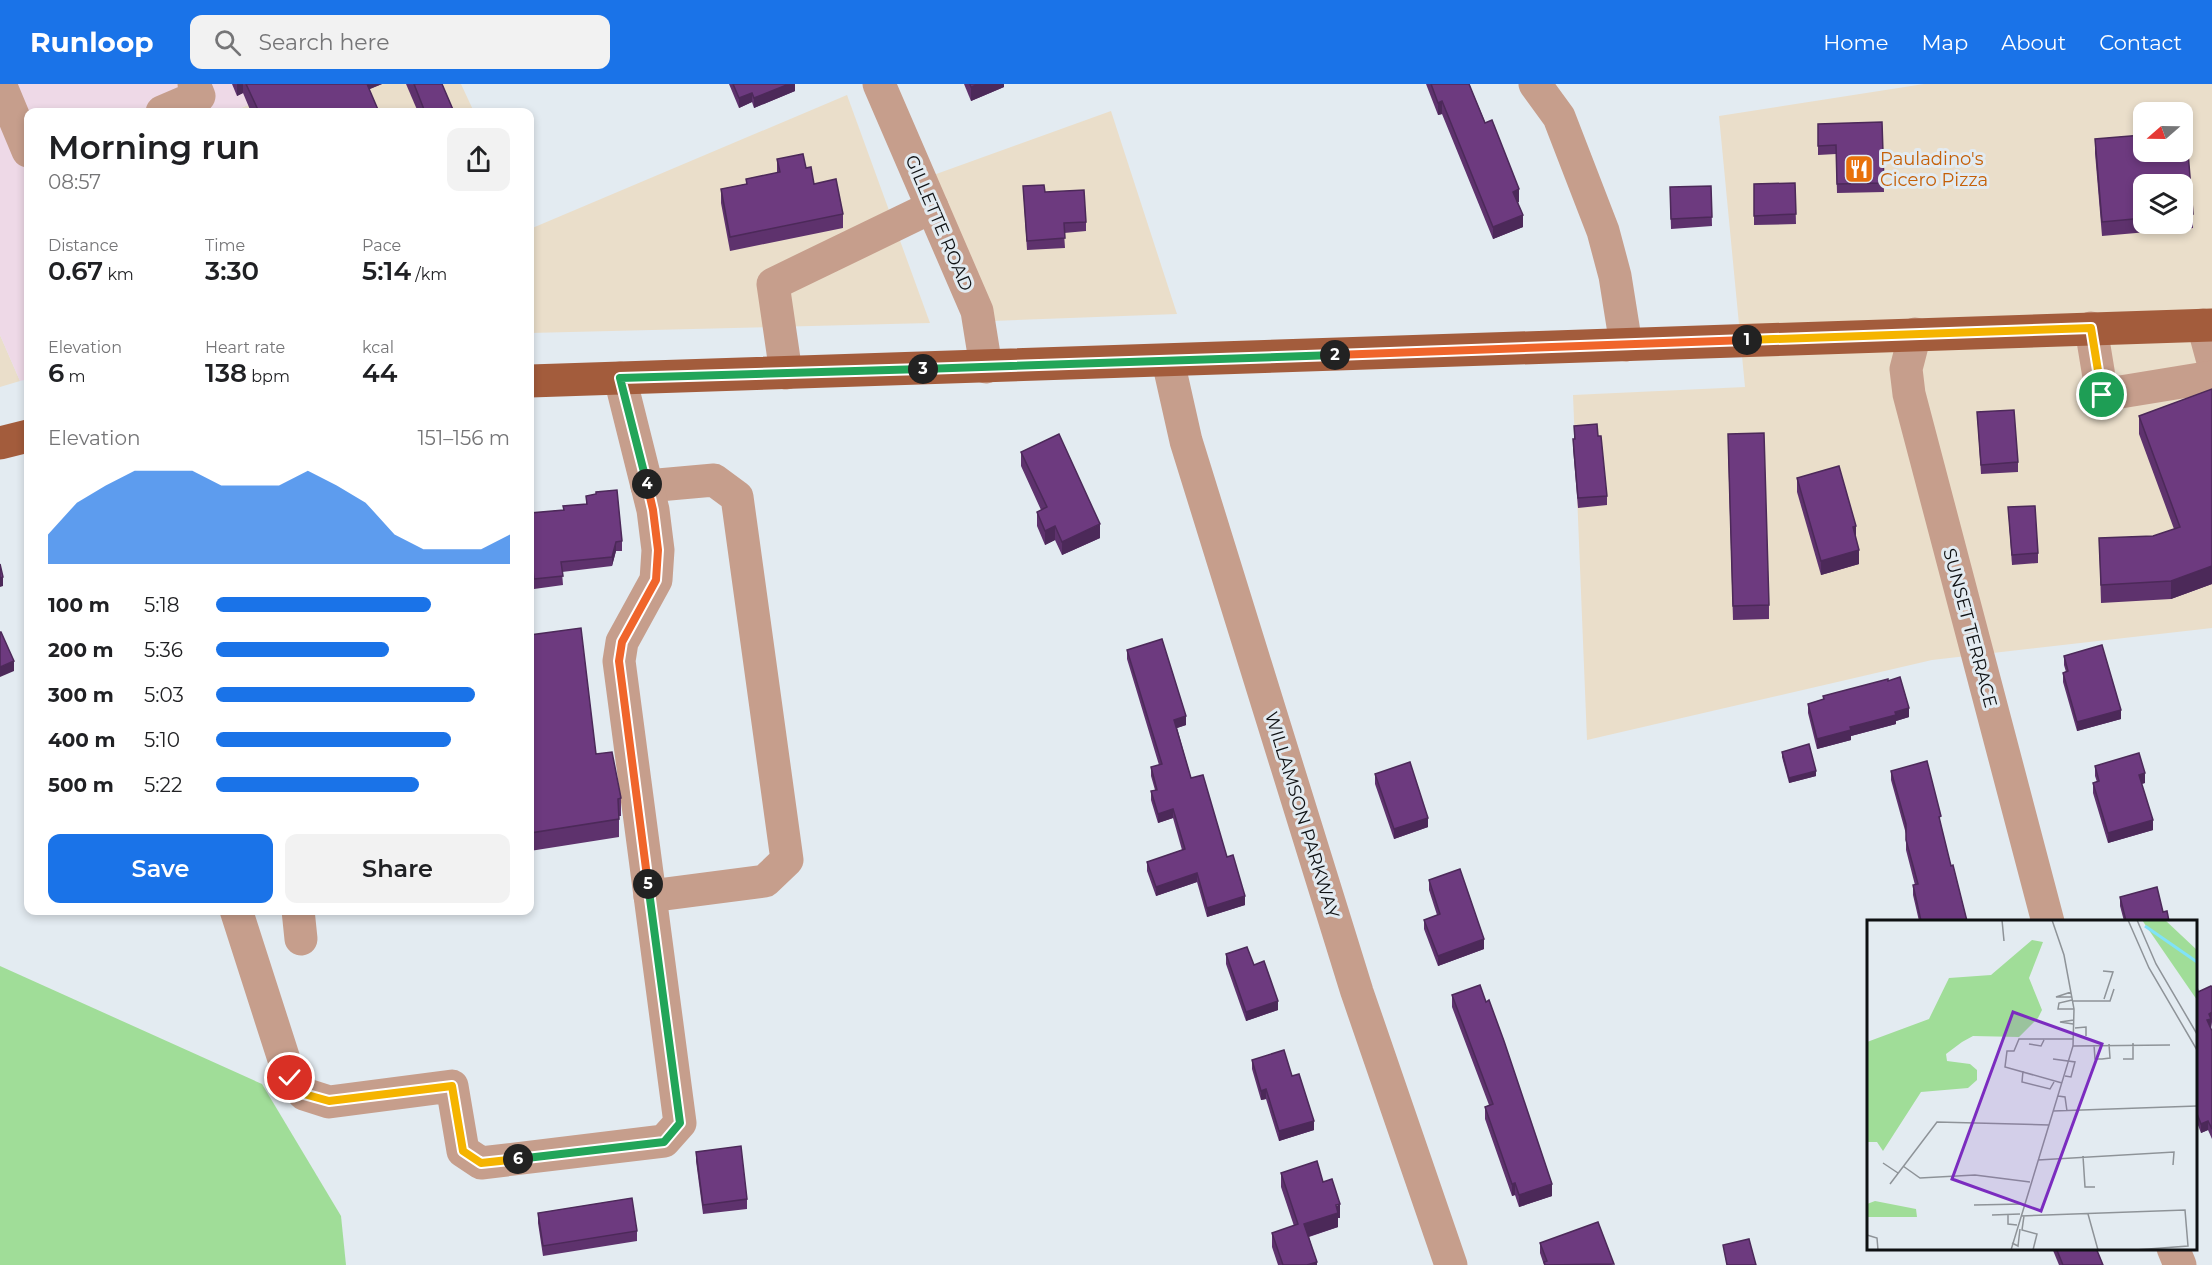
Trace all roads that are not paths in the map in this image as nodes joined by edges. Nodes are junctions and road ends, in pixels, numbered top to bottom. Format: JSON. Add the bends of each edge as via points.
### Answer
{"nodes":[{"id":1,"x":1,"y":84,"type":"edge"},
{"id":2,"x":194,"y":84,"type":"edge"},
{"id":3,"x":879,"y":84,"type":"edge"},
{"id":4,"x":1535,"y":84,"type":"edge"},
{"id":5,"x":171,"y":108,"type":"edge"},
{"id":6,"x":24,"y":141,"type":"edge"},
{"id":7,"x":932,"y":207,"type":"junction"},
{"id":8,"x":2208,"y":325,"type":"edge"},
{"id":9,"x":2091,"y":328,"type":"junction"},
{"id":10,"x":1915,"y":334,"type":"junction"},
{"id":11,"x":1626,"y":345,"type":"junction"},
{"id":12,"x":2212,"y":358,"type":"edge"},
{"id":13,"x":1168,"y":361,"type":"junction"},
{"id":14,"x":986,"y":367,"type":"junction"},
{"id":15,"x":786,"y":373,"type":"junction"},
{"id":16,"x":2212,"y":377,"type":"edge"},
{"id":17,"x":620,"y":378,"type":"junction"},
{"id":18,"x":534,"y":381,"type":"edge"},
{"id":19,"x":24,"y":437,"type":"edge"},
{"id":20,"x":0,"y":443,"type":"edge"},
{"id":21,"x":647,"y":486,"type":"junction"},
{"id":22,"x":650,"y":896,"type":"junction"},
{"id":23,"x":238,"y":915,"type":"edge"},
{"id":24,"x":2048,"y":920,"type":"edge"},
{"id":25,"x":2174,"y":1250,"type":"edge"},
{"id":26,"x":1451,"y":1265,"type":"edge"},
{"id":27,"x":2180,"y":1265,"type":"edge"}],
"edges":[{"from":1,"to":6,"type":"street"},
{"from":2,"to":5,"type":"street","via":[[199,96]]},
{"from":3,"to":7,"type":"street","name":"GILLETTE ROAD"},
{"from":4,"to":11,"type":"street","via":[[1559,117],[1603,231]]},
{"from":7,"to":14,"type":"street","name":"GILLETTE ROAD","via":[[977,310]]},
{"from":7,"to":15,"type":"street","via":[[773,284]]},
{"from":8,"to":9,"type":"main road"},
{"from":8,"to":12,"type":"street"},
{"from":9,"to":10,"type":"main road"},
{"from":9,"to":16,"type":"street","via":[[2102,395]]},
{"from":10,"to":11,"type":"main road"},
{"from":10,"to":24,"type":"street","name":"SUNSET TERRACE","via":[[1906,369],[1909,394]]},
{"from":11,"to":13,"type":"main road"},
{"from":13,"to":14,"type":"main road"},
{"from":13,"to":26,"type":"street","name":"WILLAMSON PARKWAY","via":[[1186,441],[1357,992]]},
{"from":14,"to":15,"type":"main road"},
{"from":15,"to":17,"type":"main road"},
{"from":17,"to":18,"type":"main road"},
{"from":17,"to":21,"type":"street"},
{"from":19,"to":20,"type":"main road"},
{"from":21,"to":22,"type":"street","via":[[658,550],[656,580],[622,642],[619,661]]},
{"from":21,"to":22,"type":"street","via":[[714,480],[737,497],[788,860],[765,881]]},
{"from":22,"to":23,"type":"street","via":[[680,1123],[664,1142],[481,1163],[463,1151],[452,1086],[329,1101],[304,1094],[290,1078]]},
{"from":25,"to":27,"type":"street"}]}
